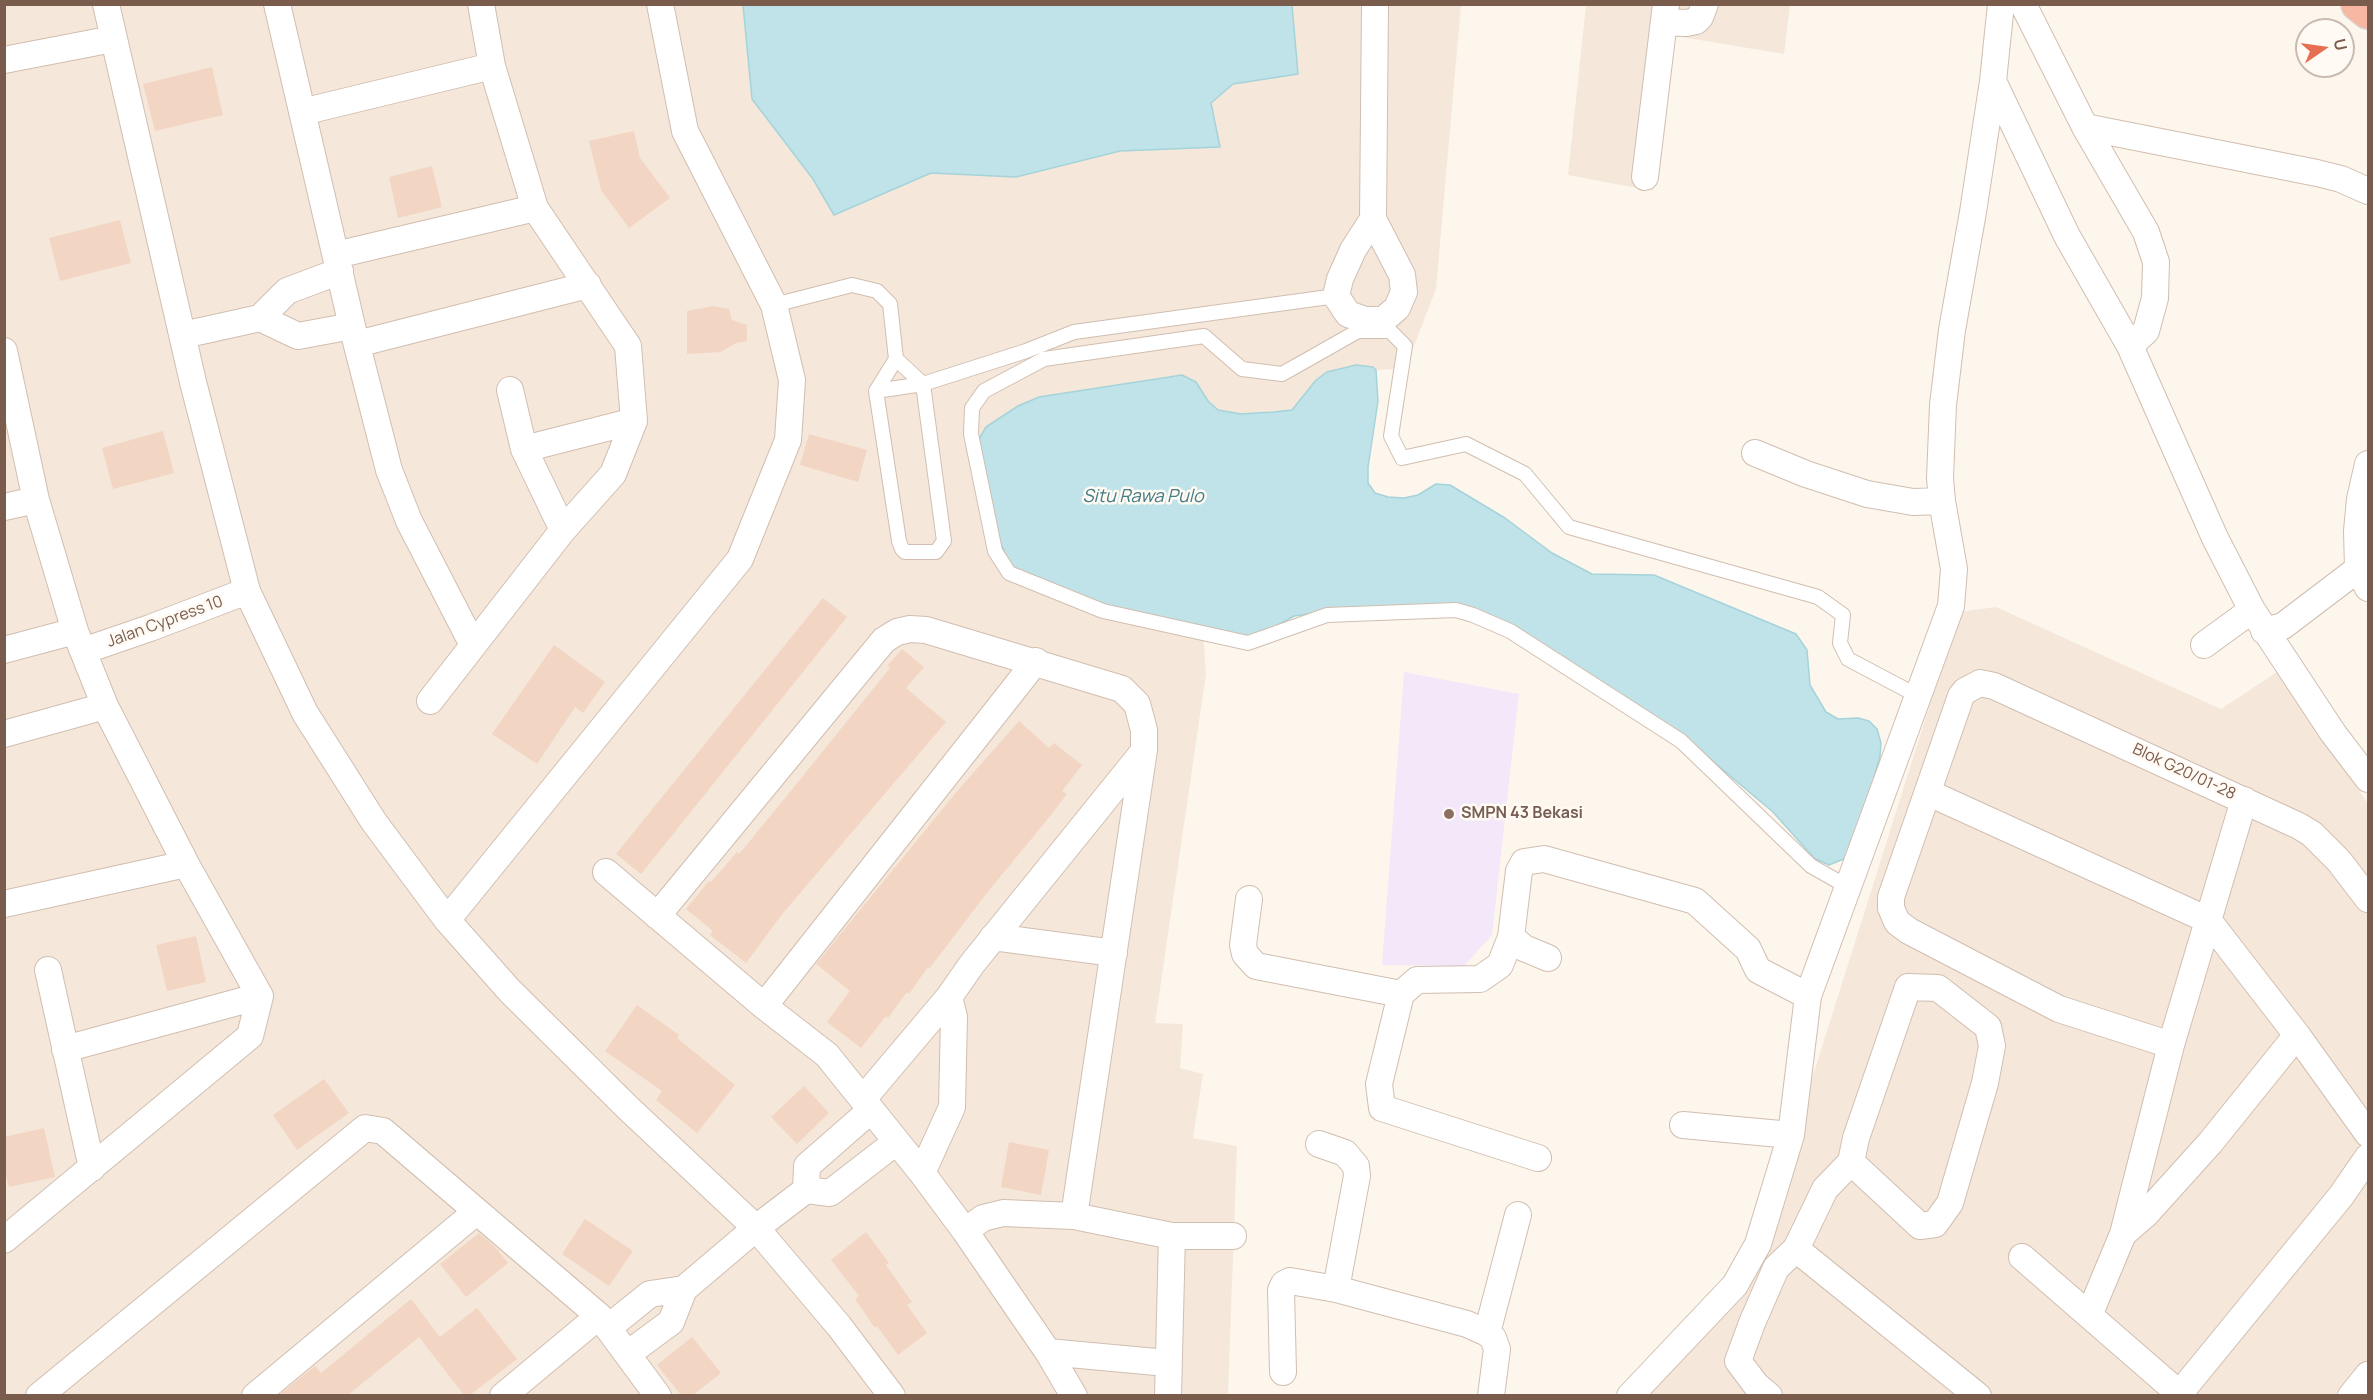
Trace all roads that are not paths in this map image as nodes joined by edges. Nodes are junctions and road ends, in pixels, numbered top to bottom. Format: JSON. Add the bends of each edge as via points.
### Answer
{"nodes":[{"id":1,"x":106,"y":4,"type":"edge"},
{"id":2,"x":276,"y":4,"type":"edge"},
{"id":3,"x":481,"y":4,"type":"edge"},
{"id":4,"x":660,"y":4,"type":"edge"},
{"id":5,"x":1375,"y":4,"type":"edge"},
{"id":6,"x":1705,"y":4,"type":"edge"},
{"id":7,"x":2001,"y":4,"type":"edge"},
{"id":8,"x":2023,"y":4,"type":"edge"},
{"id":9,"x":2358,"y":4,"type":"edge"},
{"id":10,"x":2368,"y":12,"type":"edge"},
{"id":11,"x":1665,"y":13,"type":"edge"},
{"id":12,"x":113,"y":39,"type":"junction"},
{"id":13,"x":4,"y":60,"type":"edge"},
{"id":14,"x":492,"y":66,"type":"junction"},
{"id":15,"x":1993,"y":81,"type":"junction"},
{"id":16,"x":302,"y":112,"type":"junction"},
{"id":17,"x":2085,"y":127,"type":"junction"},
{"id":18,"x":1645,"y":177,"type":"dead end"},
{"id":19,"x":2368,"y":191,"type":"edge"},
{"id":20,"x":535,"y":208,"type":"junction"},
{"id":21,"x":1373,"y":219,"type":"junction"},
{"id":22,"x":338,"y":263,"type":"junction"},
{"id":23,"x":588,"y":285,"type":"junction"},
{"id":24,"x":1336,"y":296,"type":"junction"},
{"id":25,"x":774,"y":305,"type":"junction"},
{"id":26,"x":260,"y":318,"type":"junction"},
{"id":27,"x":183,"y":335,"type":"junction"},
{"id":28,"x":355,"y":335,"type":"junction"},
{"id":29,"x":2130,"y":346,"type":"junction"},
{"id":30,"x":896,"y":359,"type":"junction"},
{"id":31,"x":6,"y":360,"type":"edge"},
{"id":32,"x":923,"y":384,"type":"junction"},
{"id":33,"x":510,"y":390,"type":"dead end"},
{"id":34,"x":876,"y":391,"type":"junction"},
{"id":35,"x":634,"y":421,"type":"junction"},
{"id":36,"x":524,"y":449,"type":"junction"},
{"id":37,"x":1755,"y":453,"type":"dead end"},
{"id":38,"x":2368,"y":464,"type":"edge"},
{"id":39,"x":36,"y":500,"type":"junction"},
{"id":40,"x":1942,"y":501,"type":"junction"},
{"id":41,"x":4,"y":507,"type":"edge"},
{"id":42,"x":563,"y":530,"type":"junction"},
{"id":43,"x":2363,"y":578,"type":"edge"},
{"id":44,"x":247,"y":591,"type":"junction"},
{"id":45,"x":2258,"y":620,"type":"junction"},
{"id":46,"x":79,"y":641,"type":"junction"},
{"id":47,"x":473,"y":645,"type":"junction"},
{"id":48,"x":2204,"y":645,"type":"dead end"},
{"id":49,"x":4,"y":650,"type":"edge"},
{"id":50,"x":1036,"y":661,"type":"junction"},
{"id":51,"x":1918,"y":696,"type":"junction"},
{"id":52,"x":430,"y":701,"type":"dead end"},
{"id":53,"x":105,"y":706,"type":"junction"},
{"id":54,"x":4,"y":734,"type":"edge"},
{"id":55,"x":1144,"y":750,"type":"junction"},
{"id":56,"x":2368,"y":779,"type":"edge"},
{"id":57,"x":1929,"y":793,"type":"junction"},
{"id":58,"x":2244,"y":800,"type":"junction"},
{"id":59,"x":186,"y":864,"type":"junction"},
{"id":60,"x":606,"y":872,"type":"dead end"},
{"id":61,"x":1848,"y":887,"type":"junction"},
{"id":62,"x":1249,"y":899,"type":"dead end"},
{"id":63,"x":2368,"y":899,"type":"edge"},
{"id":64,"x":4,"y":904,"type":"edge"},
{"id":65,"x":657,"y":916,"type":"junction"},
{"id":66,"x":447,"y":920,"type":"junction"},
{"id":67,"x":2208,"y":920,"type":"junction"},
{"id":68,"x":993,"y":937,"type":"junction"},
{"id":69,"x":1511,"y":937,"type":"junction"},
{"id":70,"x":1114,"y":953,"type":"junction"},
{"id":71,"x":1548,"y":958,"type":"dead end"},
{"id":72,"x":48,"y":970,"type":"dead end"},
{"id":73,"x":1401,"y":994,"type":"junction"},
{"id":74,"x":260,"y":996,"type":"junction"},
{"id":75,"x":1808,"y":996,"type":"junction"},
{"id":76,"x":949,"y":997,"type":"junction"},
{"id":77,"x":764,"y":1006,"type":"junction"},
{"id":78,"x":2297,"y":1035,"type":"junction"},
{"id":79,"x":2171,"y":1046,"type":"junction"},
{"id":80,"x":65,"y":1049,"type":"junction"},
{"id":81,"x":867,"y":1104,"type":"junction"},
{"id":82,"x":1683,"y":1125,"type":"dead end"},
{"id":83,"x":2368,"y":1134,"type":"edge"},
{"id":84,"x":1791,"y":1136,"type":"junction"},
{"id":85,"x":896,"y":1142,"type":"junction"},
{"id":86,"x":1319,"y":1144,"type":"dead end"},
{"id":87,"x":2368,"y":1157,"type":"edge"},
{"id":88,"x":1538,"y":1158,"type":"dead end"},
{"id":89,"x":1851,"y":1162,"type":"junction"},
{"id":90,"x":92,"y":1168,"type":"junction"},
{"id":91,"x":922,"y":1173,"type":"junction"},
{"id":92,"x":806,"y":1190,"type":"junction"},
{"id":93,"x":476,"y":1212,"type":"junction"},
{"id":94,"x":1518,"y":1215,"type":"dead end"},
{"id":95,"x":1074,"y":1216,"type":"junction"},
{"id":96,"x":756,"y":1228,"type":"junction"},
{"id":97,"x":965,"y":1231,"type":"junction"},
{"id":98,"x":2123,"y":1234,"type":"junction"},
{"id":99,"x":1172,"y":1236,"type":"junction"},
{"id":100,"x":1233,"y":1236,"type":"dead end"},
{"id":101,"x":4,"y":1239,"type":"edge"},
{"id":102,"x":1796,"y":1249,"type":"junction"},
{"id":103,"x":2022,"y":1257,"type":"dead end"},
{"id":104,"x":684,"y":1289,"type":"junction"},
{"id":105,"x":1336,"y":1289,"type":"junction"},
{"id":106,"x":2090,"y":1313,"type":"junction"},
{"id":107,"x":604,"y":1321,"type":"junction"},
{"id":108,"x":1487,"y":1332,"type":"junction"},
{"id":109,"x":1048,"y":1352,"type":"junction"},
{"id":110,"x":629,"y":1353,"type":"junction"},
{"id":111,"x":1167,"y":1363,"type":"junction"},
{"id":112,"x":1283,"y":1372,"type":"dead end"},
{"id":113,"x":2368,"y":1375,"type":"edge"},
{"id":114,"x":652,"y":1393,"type":"edge"},
{"id":115,"x":2181,"y":1394,"type":"edge"},
{"id":116,"x":39,"y":1395,"type":"edge"},
{"id":117,"x":255,"y":1395,"type":"edge"},
{"id":118,"x":503,"y":1395,"type":"edge"},
{"id":119,"x":892,"y":1395,"type":"edge"},
{"id":120,"x":1074,"y":1395,"type":"edge"},
{"id":121,"x":1168,"y":1395,"type":"edge"},
{"id":122,"x":1491,"y":1395,"type":"edge"},
{"id":123,"x":1630,"y":1395,"type":"edge"},
{"id":124,"x":1769,"y":1395,"type":"edge"},
{"id":125,"x":1978,"y":1395,"type":"edge"},
{"id":126,"x":2351,"y":1395,"type":"edge"}],
"edges":[{"from":1,"to":12,"type":"street"},
{"from":2,"to":16,"type":"street"},
{"from":3,"to":14,"type":"street"},
{"from":4,"to":25,"type":"street","via":[[685,131]]},
{"from":5,"to":21,"type":"street"},
{"from":6,"to":11,"type":"street","via":[[1696,21],[1686,23]]},
{"from":7,"to":15,"type":"street"},
{"from":8,"to":17,"type":"street"},
{"from":9,"to":10,"type":"highway"},
{"from":11,"to":18,"type":"street"},
{"from":12,"to":13,"type":"street"},
{"from":12,"to":27,"type":"street"},
{"from":14,"to":16,"type":"street"},
{"from":14,"to":20,"type":"street"},
{"from":15,"to":29,"type":"street","via":[[2067,236]]},
{"from":15,"to":40,"type":"street","via":[[1945,377]]},
{"from":16,"to":22,"type":"street"},
{"from":17,"to":19,"type":"street","via":[[2325,175]]},
{"from":17,"to":29,"type":"street","via":[[2146,232],[2156,262],[2155,298],[2146,331]]},
{"from":20,"to":22,"type":"street"},
{"from":20,"to":23,"type":"street"},
{"from":21,"to":24,"type":"street","via":[[1353,250]]},
{"from":21,"to":24,"type":"street","via":[[1402,275],[1404,292],[1397,308],[1383,320],[1365,320],[1348,314]]},
{"from":22,"to":26,"type":"street","via":[[287,291]]},
{"from":22,"to":28,"type":"street"},
{"from":23,"to":28,"type":"street"},
{"from":23,"to":35,"type":"street","via":[[628,346]]},
{"from":24,"to":32,"type":"lane","via":[[1074,332]]},
{"from":25,"to":30,"type":"lane","via":[[852,285],[877,291],[890,304]]},
{"from":25,"to":66,"type":"street","via":[[792,380],[788,440],[740,559]]},
{"from":26,"to":27,"type":"street"},
{"from":26,"to":28,"type":"street","via":[[298,336]]},
{"from":27,"to":44,"type":"street"},
{"from":28,"to":47,"type":"street","via":[[398,495]]},
{"from":29,"to":45,"type":"street","via":[[2215,538]]},
{"from":30,"to":32,"type":"lane"},
{"from":30,"to":34,"type":"lane"},
{"from":31,"to":39,"type":"street"},
{"from":32,"to":34,"type":"lane"},
{"from":32,"to":34,"type":"lane","via":[[944,541],[936,552],[902,549]]},
{"from":33,"to":36,"type":"street"},
{"from":35,"to":36,"type":"street"},
{"from":35,"to":42,"type":"street","via":[[613,474]]},
{"from":36,"to":42,"type":"street"},
{"from":37,"to":40,"type":"street","via":[[1867,494],[1913,502]]},
{"from":38,"to":43,"type":"street","via":[[2357,531]]},
{"from":39,"to":41,"type":"street"},
{"from":39,"to":46,"type":"street"},
{"from":40,"to":51,"type":"street","via":[[1954,569],[1951,606]]},
{"from":42,"to":47,"type":"street"},
{"from":43,"to":45,"type":"street","via":[[2283,626]]},
{"from":44,"to":46,"type":"street","name":"Jalan Cypress 10","via":[[150,628]]},
{"from":44,"to":66,"type":"street","via":[[305,713],[374,822]]},
{"from":45,"to":48,"type":"street"},
{"from":45,"to":56,"type":"street"},
{"from":46,"to":49,"type":"street","name":"Jalan Cypress 10"},
{"from":46,"to":53,"type":"street"},
{"from":47,"to":52,"type":"street"},
{"from":50,"to":55,"type":"street","via":[[1130,694],[1144,730]]},
{"from":50,"to":65,"type":"street","via":[[919,628],[884,640]]},
{"from":50,"to":77,"type":"street"},
{"from":51,"to":61,"type":"street"},
{"from":51,"to":61,"type":"lane","via":[[1848,659],[1840,643],[1843,615],[1818,597],[1569,527],[1525,474],[1466,444],[1401,458],[1391,436],[1405,346],[1390,331],[1358,331],[1282,374],[1242,369],[1204,336],[1044,359],[984,391],[972,408],[971,434],[994,551],[1009,573],[1103,611],[1248,642],[1327,615],[1456,610],[1473,615],[1509,631],[1681,741],[1811,866]]},
{"from":53,"to":54,"type":"street"},
{"from":53,"to":59,"type":"street"},
{"from":55,"to":68,"type":"street"},
{"from":55,"to":70,"type":"street"},
{"from":57,"to":58,"type":"street","name":"Blok G20/01-28","via":[[1961,696],[1974,685],[1985,683]]},
{"from":57,"to":67,"type":"street"},
{"from":57,"to":79,"type":"street","via":[[1891,897],[1892,912],[1900,925],[2059,1009]]},
{"from":58,"to":63,"type":"street","name":"Blok G20/01-28","via":[[2312,834]]},
{"from":58,"to":67,"type":"street"},
{"from":59,"to":64,"type":"street"},
{"from":59,"to":74,"type":"street"},
{"from":60,"to":65,"type":"street"},
{"from":61,"to":75,"type":"street"},
{"from":62,"to":73,"type":"street","via":[[1243,945],[1245,954],[1256,966]]},
{"from":65,"to":77,"type":"street"},
{"from":66,"to":96,"type":"street","via":[[509,990]]},
{"from":67,"to":78,"type":"street"},
{"from":67,"to":79,"type":"street"},
{"from":68,"to":70,"type":"street"},
{"from":68,"to":76,"type":"street"},
{"from":69,"to":71,"type":"street","via":[[1524,948]]},
{"from":69,"to":73,"type":"street","via":[[1500,965],[1480,979],[1417,980]]},
{"from":69,"to":75,"type":"street","via":[[1519,871],[1524,862],[1544,859],[1695,901],[1748,949],[1758,970]]},
{"from":70,"to":95,"type":"street"},
{"from":72,"to":80,"type":"street"},
{"from":73,"to":88,"type":"street","via":[[1378,1084],[1382,1108]]},
{"from":74,"to":80,"type":"street"},
{"from":74,"to":90,"type":"street","via":[[250,1036]]},
{"from":75,"to":84,"type":"street"},
{"from":76,"to":81,"type":"street"},
{"from":76,"to":91,"type":"street","via":[[954,1017],[952,1107]]},
{"from":77,"to":81,"type":"street","via":[[827,1055]]},
{"from":78,"to":83,"type":"street"},
{"from":78,"to":98,"type":"street","via":[[2210,1143]]},
{"from":79,"to":98,"type":"street"},
{"from":80,"to":90,"type":"street"},
{"from":81,"to":85,"type":"street"},
{"from":81,"to":92,"type":"street","via":[[807,1166]]},
{"from":82,"to":84,"type":"street"},
{"from":84,"to":123,"type":"street","via":[[1758,1244],[1735,1285]]},
{"from":85,"to":91,"type":"street"},
{"from":85,"to":92,"type":"street","via":[[830,1193]]},
{"from":86,"to":105,"type":"street","via":[[1346,1153],[1356,1166]]},
{"from":87,"to":115,"type":"street","via":[[2342,1196]]},
{"from":89,"to":89,"type":"street","via":[[1908,987],[1938,988],[1988,1027],[1992,1046],[1950,1203],[1935,1224],[1920,1226]]},
{"from":89,"to":102,"type":"street","via":[[1825,1189]]},
{"from":90,"to":101,"type":"street"},
{"from":91,"to":97,"type":"street"},
{"from":92,"to":96,"type":"street"},
{"from":93,"to":107,"type":"street"},
{"from":93,"to":116,"type":"street","via":[[383,1131],[365,1128]]},
{"from":93,"to":117,"type":"street"},
{"from":94,"to":108,"type":"street"},
{"from":95,"to":97,"type":"street","via":[[1003,1213],[983,1218]]},
{"from":95,"to":99,"type":"street"},
{"from":96,"to":104,"type":"street"},
{"from":96,"to":119,"type":"street"},
{"from":97,"to":109,"type":"street"},
{"from":98,"to":106,"type":"street"},
{"from":99,"to":100,"type":"street"},
{"from":99,"to":111,"type":"street"},
{"from":102,"to":124,"type":"street","via":[[1776,1268],[1738,1361]]},
{"from":102,"to":125,"type":"street"},
{"from":103,"to":106,"type":"street"},
{"from":104,"to":107,"type":"street","via":[[650,1294]]},
{"from":104,"to":110,"type":"street","via":[[671,1322]]},
{"from":105,"to":108,"type":"street"},
{"from":105,"to":112,"type":"street","via":[[1290,1281],[1284,1284]]},
{"from":106,"to":115,"type":"street"},
{"from":107,"to":110,"type":"street"},
{"from":107,"to":118,"type":"street"},
{"from":108,"to":122,"type":"street","via":[[1497,1349]]},
{"from":109,"to":111,"type":"street"},
{"from":109,"to":120,"type":"street"},
{"from":110,"to":114,"type":"street"},
{"from":111,"to":121,"type":"street"},
{"from":113,"to":126,"type":"street"}]}
